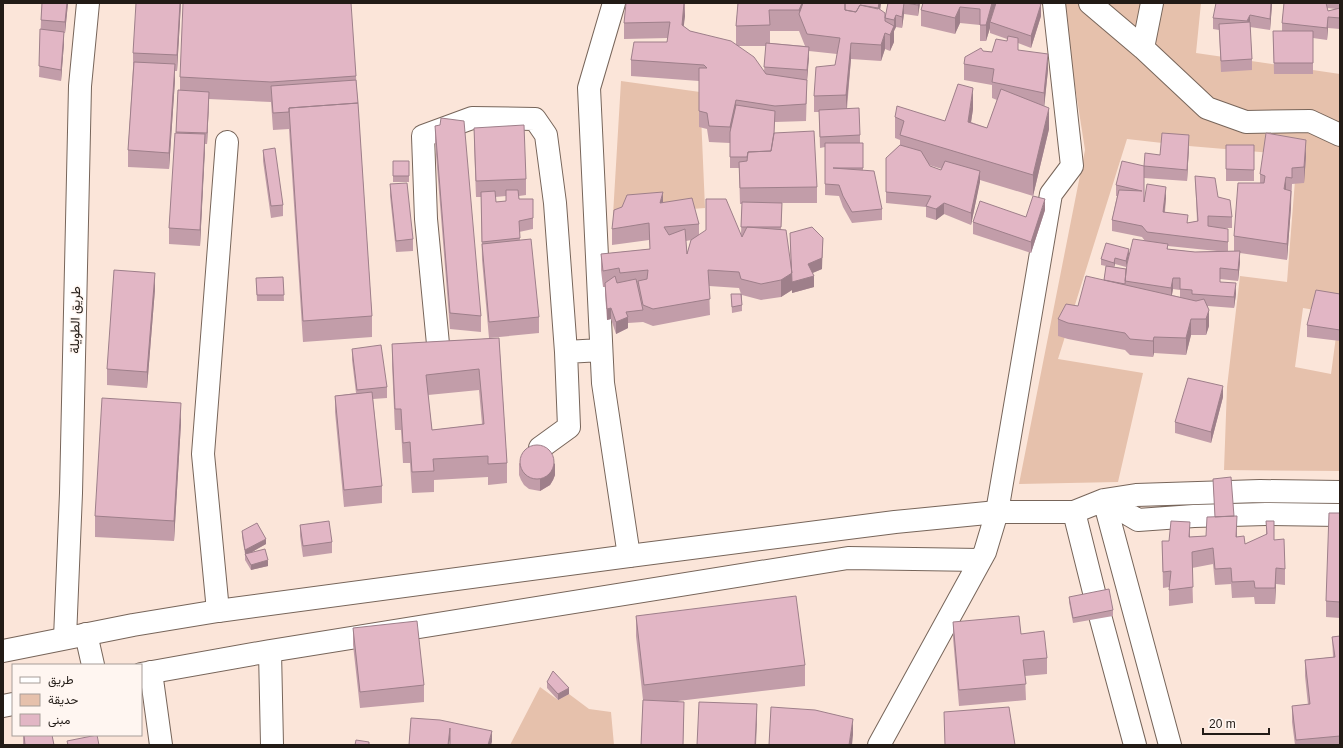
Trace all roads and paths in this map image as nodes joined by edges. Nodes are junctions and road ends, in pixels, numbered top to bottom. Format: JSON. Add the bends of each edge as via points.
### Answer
{"nodes":[{"id":1,"x":88,"y":3,"type":"edge"},
{"id":2,"x":614,"y":3,"type":"edge"},
{"id":3,"x":1054,"y":3,"type":"edge"},
{"id":4,"x":1090,"y":3,"type":"edge"},
{"id":5,"x":1152,"y":3,"type":"edge"},
{"id":6,"x":1143,"y":48,"type":"junction"},
{"id":7,"x":1340,"y":135,"type":"edge"},
{"id":8,"x":227,"y":142,"type":"dead end"},
{"id":9,"x":438,"y":344,"type":"edge"},
{"id":10,"x":601,"y":350,"type":"junction"},
{"id":11,"x":566,"y":352,"type":"junction"},
{"id":12,"x":540,"y":448,"type":"edge"},
{"id":13,"x":1340,"y":492,"type":"edge"},
{"id":14,"x":1104,"y":500,"type":"junction"},
{"id":15,"x":997,"y":512,"type":"junction"},
{"id":16,"x":1074,"y":512,"type":"junction"},
{"id":17,"x":1340,"y":515,"type":"edge"},
{"id":18,"x":629,"y":556,"type":"junction"},
{"id":19,"x":980,"y":560,"type":"junction"},
{"id":20,"x":218,"y":611,"type":"junction"},
{"id":21,"x":86,"y":634,"type":"junction"},
{"id":22,"x":65,"y":638,"type":"junction"},
{"id":23,"x":3,"y":651,"type":"edge"},
{"id":24,"x":270,"y":651,"type":"junction"},
{"id":25,"x":93,"y":664,"type":"edge"},
{"id":26,"x":146,"y":673,"type":"edge"},
{"id":27,"x":161,"y":745,"type":"edge"},
{"id":28,"x":272,"y":745,"type":"edge"},
{"id":29,"x":879,"y":745,"type":"edge"},
{"id":30,"x":1135,"y":745,"type":"edge"},
{"id":31,"x":1170,"y":745,"type":"edge"}],
"edges":[{"from":1,"to":22,"type":"main road","name":"طريق الطويلة","via":[[80,86],[71,493]]},
{"from":2,"to":10,"type":"main road","via":[[589,88]]},
{"from":3,"to":15,"type":"main road","via":[[1072,166],[1052,194]]},
{"from":4,"to":6,"type":"main road"},
{"from":5,"to":6,"type":"main road"},
{"from":6,"to":7,"type":"main road","via":[[1207,108],[1246,122],[1310,121]]},
{"from":8,"to":20,"type":"main road","via":[[203,454]]},
{"from":9,"to":11,"type":"main road","via":[[426,219],[423,136],[472,118],[536,119],[546,135],[555,203]]},
{"from":10,"to":11,"type":"main road"},
{"from":10,"to":18,"type":"main road","via":[[603,383]]},
{"from":11,"to":12,"type":"main road","via":[[569,427]]},
{"from":13,"to":14,"type":"main road","via":[[1260,491],[1136,495]]},
{"from":14,"to":16,"type":"main road"},
{"from":14,"to":17,"type":"main road","via":[[1138,520],[1234,515]]},
{"from":14,"to":31,"type":"main road"},
{"from":15,"to":16,"type":"main road"},
{"from":15,"to":18,"type":"main road","via":[[895,522]]},
{"from":15,"to":19,"type":"main road","via":[[985,552]]},
{"from":16,"to":30,"type":"main road"},
{"from":18,"to":20,"type":"main road"},
{"from":19,"to":24,"type":"main road","via":[[848,558]]},
{"from":19,"to":29,"type":"main road"},
{"from":20,"to":21,"type":"main road"},
{"from":21,"to":22,"type":"main road"},
{"from":21,"to":25,"type":"main road"},
{"from":22,"to":23,"type":"main road"},
{"from":24,"to":26,"type":"main road"},
{"from":24,"to":28,"type":"main road"},
{"from":26,"to":27,"type":"main road"}]}
